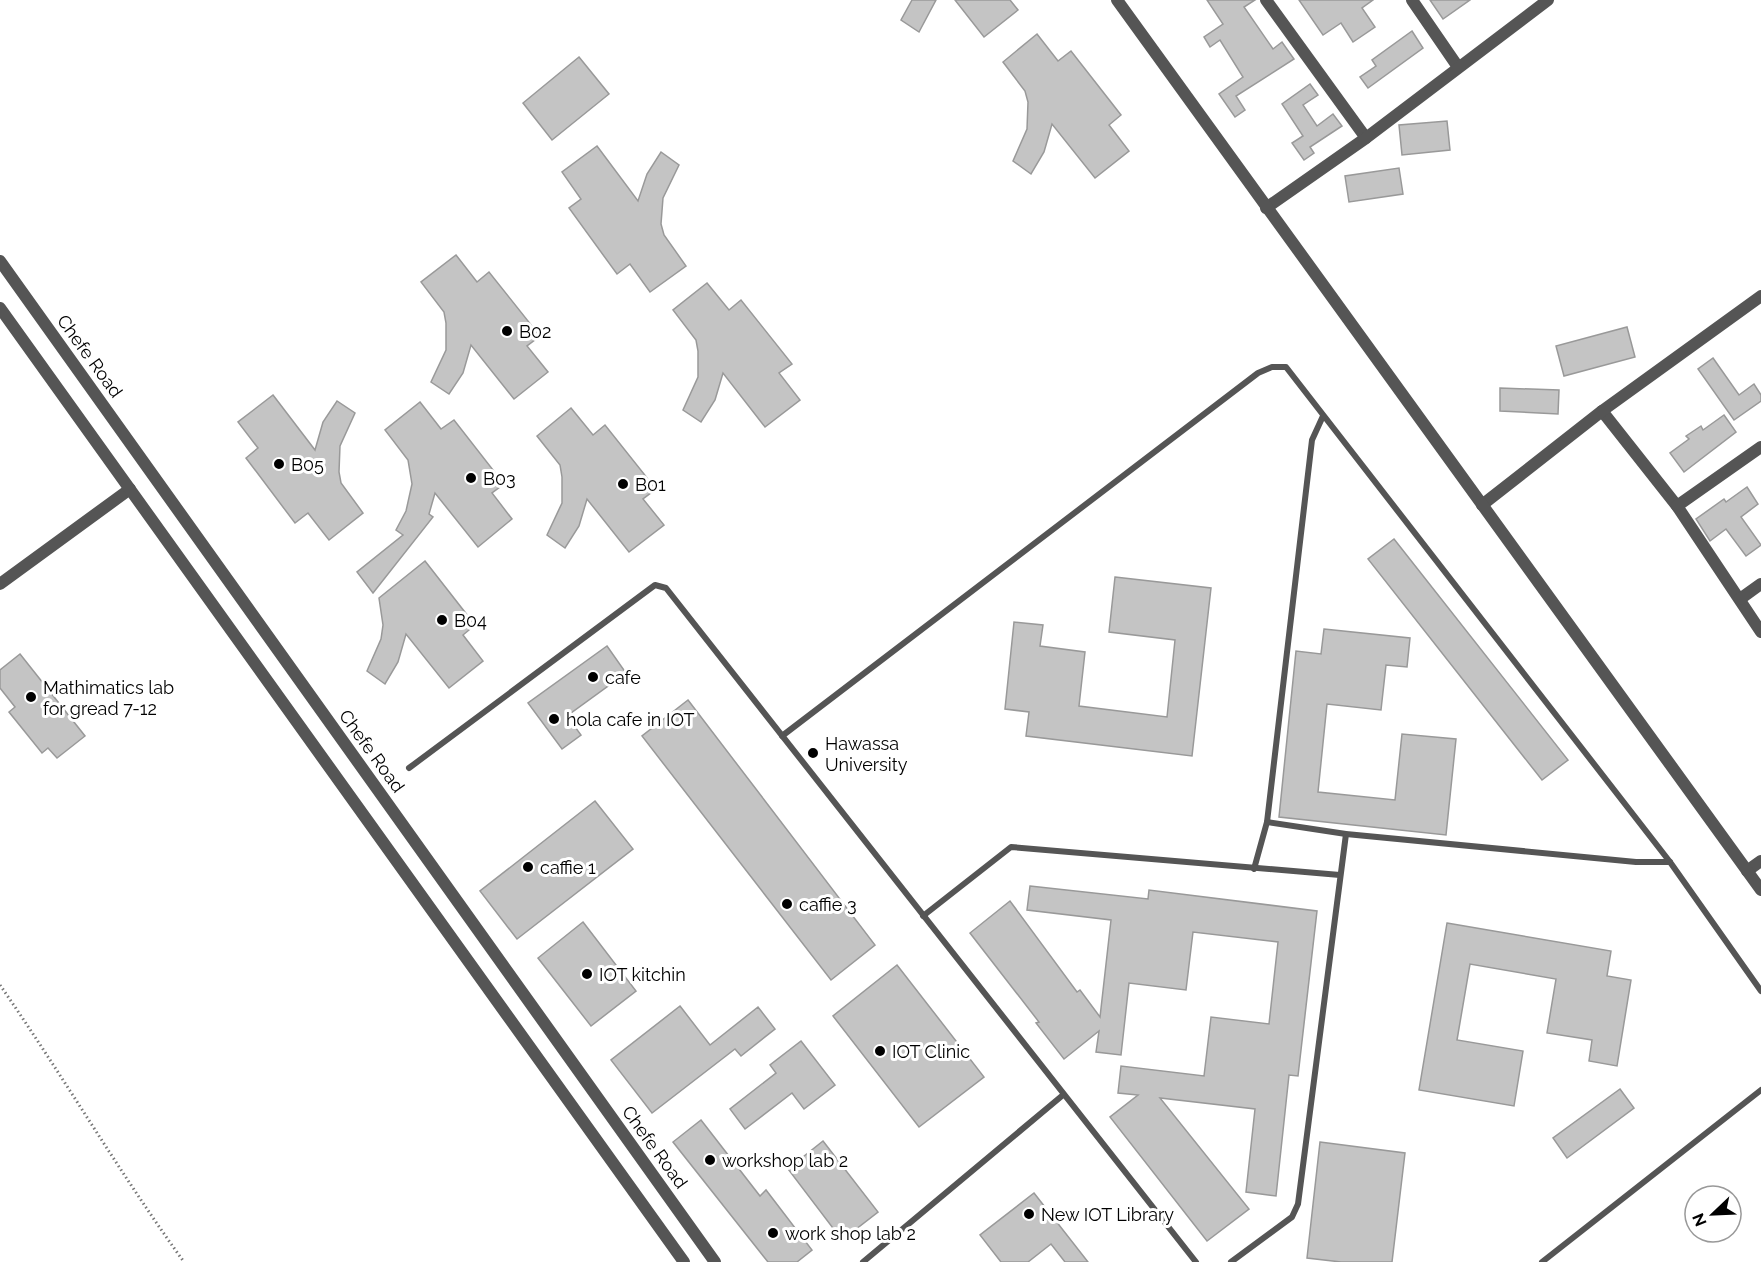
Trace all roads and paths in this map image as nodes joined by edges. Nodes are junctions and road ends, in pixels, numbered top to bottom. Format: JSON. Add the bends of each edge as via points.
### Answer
{"nodes":[{"id":1,"x":1117,"y":0,"type":"edge"},
{"id":2,"x":1266,"y":0,"type":"edge"},
{"id":3,"x":1412,"y":0,"type":"edge"},
{"id":4,"x":1548,"y":0,"type":"edge"},
{"id":5,"x":1458,"y":67,"type":"junction"},
{"id":6,"x":1366,"y":138,"type":"junction"},
{"id":7,"x":1266,"y":208,"type":"junction"},
{"id":8,"x":0,"y":261,"type":"edge"},
{"id":9,"x":1761,"y":296,"type":"edge"},
{"id":10,"x":0,"y":308,"type":"edge"},
{"id":11,"x":1602,"y":411,"type":"junction"},
{"id":12,"x":1323,"y":416,"type":"junction"},
{"id":13,"x":1761,"y":447,"type":"edge"},
{"id":14,"x":130,"y":489,"type":"junction"},
{"id":15,"x":1482,"y":505,"type":"junction"},
{"id":16,"x":1677,"y":506,"type":"junction"},
{"id":17,"x":0,"y":584,"type":"edge"},
{"id":18,"x":1761,"y":584,"type":"edge"},
{"id":19,"x":1740,"y":599,"type":"junction"},
{"id":20,"x":1761,"y":632,"type":"edge"},
{"id":21,"x":782,"y":736,"type":"junction"},
{"id":22,"x":409,"y":768,"type":"dead end"},
{"id":23,"x":1267,"y":822,"type":"junction"},
{"id":24,"x":1346,"y":834,"type":"junction"},
{"id":25,"x":1761,"y":861,"type":"edge"},
{"id":26,"x":1670,"y":862,"type":"junction"},
{"id":27,"x":1254,"y":869,"type":"junction"},
{"id":28,"x":1748,"y":871,"type":"junction"},
{"id":29,"x":1340,"y":875,"type":"junction"},
{"id":30,"x":1761,"y":890,"type":"edge"},
{"id":31,"x":923,"y":916,"type":"junction"},
{"id":32,"x":0,"y":985,"type":"edge"},
{"id":33,"x":1761,"y":990,"type":"edge"},
{"id":34,"x":1761,"y":1090,"type":"edge"},
{"id":35,"x":1063,"y":1095,"type":"junction"},
{"id":36,"x":184,"y":1262,"type":"edge"},
{"id":37,"x":684,"y":1262,"type":"edge"},
{"id":38,"x":715,"y":1262,"type":"edge"},
{"id":39,"x":863,"y":1262,"type":"edge"},
{"id":40,"x":1196,"y":1262,"type":"edge"},
{"id":41,"x":1231,"y":1262,"type":"edge"},
{"id":42,"x":1542,"y":1262,"type":"edge"}],
"edges":[{"from":1,"to":7,"type":"street"},
{"from":2,"to":6,"type":"street"},
{"from":3,"to":5,"type":"street"},
{"from":4,"to":5,"type":"street"},
{"from":5,"to":6,"type":"street"},
{"from":6,"to":7,"type":"street"},
{"from":7,"to":15,"type":"street"},
{"from":8,"to":38,"type":"street","name":"Chefe Road"},
{"from":9,"to":11,"type":"street"},
{"from":10,"to":14,"type":"street"},
{"from":11,"to":15,"type":"street"},
{"from":11,"to":16,"type":"street"},
{"from":12,"to":21,"type":"lane","via":[[1286,367],[1258,373]]},
{"from":12,"to":23,"type":"lane","via":[[1312,440]]},
{"from":12,"to":26,"type":"lane"},
{"from":13,"to":16,"type":"street"},
{"from":14,"to":17,"type":"street"},
{"from":14,"to":37,"type":"street"},
{"from":15,"to":28,"type":"street"},
{"from":16,"to":19,"type":"street"},
{"from":18,"to":19,"type":"street"},
{"from":19,"to":20,"type":"street"},
{"from":21,"to":22,"type":"lane","via":[[666,588],[655,585]]},
{"from":21,"to":31,"type":"lane"},
{"from":23,"to":24,"type":"lane"},
{"from":23,"to":27,"type":"lane"},
{"from":24,"to":26,"type":"lane"},
{"from":24,"to":29,"type":"lane"},
{"from":25,"to":28,"type":"street"},
{"from":26,"to":33,"type":"lane"},
{"from":27,"to":29,"type":"lane"},
{"from":27,"to":31,"type":"lane","via":[[1011,847]]},
{"from":28,"to":30,"type":"street"},
{"from":29,"to":41,"type":"lane","via":[[1299,1204],[1292,1217]]},
{"from":31,"to":35,"type":"lane"},
{"from":32,"to":36,"type":"path"},
{"from":34,"to":42,"type":"lane"},
{"from":35,"to":39,"type":"lane"},
{"from":35,"to":40,"type":"lane"}]}
